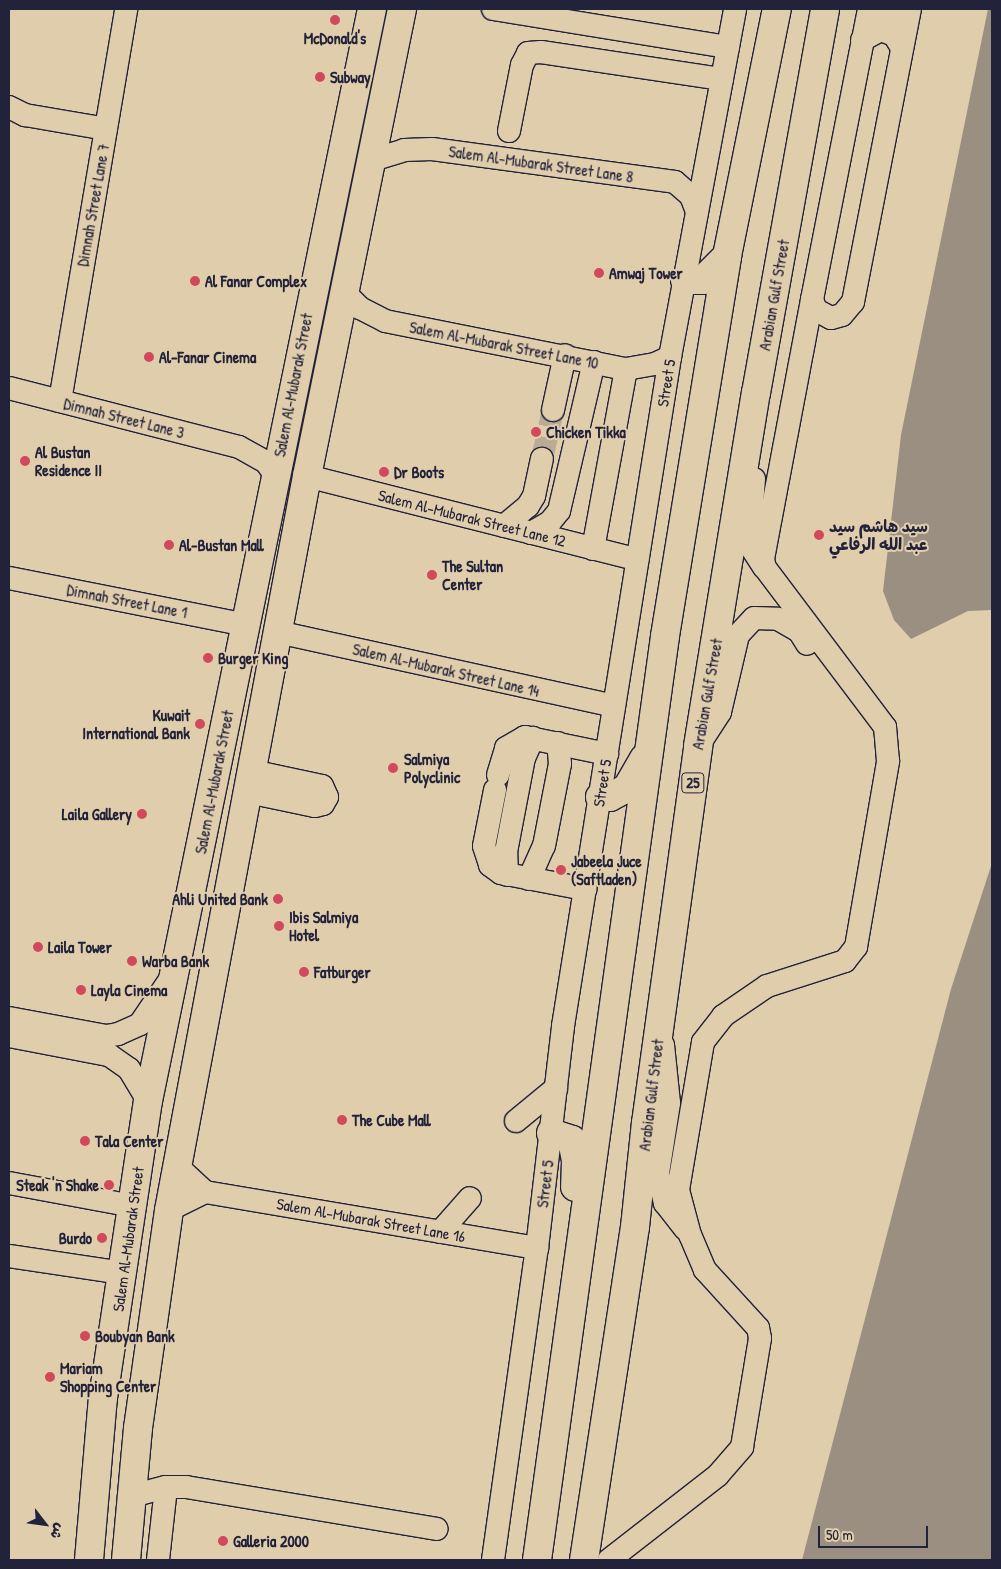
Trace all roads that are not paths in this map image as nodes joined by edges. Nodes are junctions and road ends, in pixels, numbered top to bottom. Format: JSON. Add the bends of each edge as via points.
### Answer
{"nodes":[{"id":1,"x":126,"y":9,"type":"edge"},
{"id":2,"x":372,"y":9,"type":"edge"},
{"id":3,"x":402,"y":9,"type":"edge"},
{"id":4,"x":493,"y":9,"type":"edge"},
{"id":5,"x":735,"y":9,"type":"edge"},
{"id":6,"x":777,"y":9,"type":"edge"},
{"id":7,"x":869,"y":9,"type":"edge"},
{"id":8,"x":877,"y":9,"type":"edge"},
{"id":9,"x":909,"y":9,"type":"edge"},
{"id":10,"x":824,"y":13,"type":"edge"},
{"id":11,"x":862,"y":40,"type":"junction"},
{"id":12,"x":728,"y":48,"type":"junction"},
{"id":13,"x":902,"y":48,"type":"junction"},
{"id":14,"x":722,"y":79,"type":"junction"},
{"id":15,"x":9,"y":107,"type":"edge"},
{"id":16,"x":106,"y":129,"type":"junction"},
{"id":17,"x":510,"y":131,"type":"dead end"},
{"id":18,"x":369,"y":161,"type":"junction"},
{"id":19,"x":697,"y":212,"type":"junction"},
{"id":20,"x":727,"y":256,"type":"junction"},
{"id":21,"x":685,"y":280,"type":"junction"},
{"id":22,"x":345,"y":293,"type":"junction"},
{"id":23,"x":812,"y":300,"type":"junction"},
{"id":24,"x":566,"y":355,"type":"junction"},
{"id":25,"x":670,"y":357,"type":"junction"},
{"id":26,"x":594,"y":362,"type":"junction"},
{"id":27,"x":626,"y":369,"type":"junction"},
{"id":28,"x":9,"y":388,"type":"edge"},
{"id":29,"x":756,"y":393,"type":"junction"},
{"id":30,"x":60,"y":401,"type":"junction"},
{"id":31,"x":553,"y":410,"type":"tunnel mouth"},
{"id":32,"x":283,"y":429,"type":"junction"},
{"id":33,"x":239,"y":447,"type":"junction"},
{"id":34,"x":542,"y":459,"type":"tunnel mouth"},
{"id":35,"x":276,"y":475,"type":"junction"},
{"id":36,"x":307,"y":476,"type":"junction"},
{"id":37,"x":504,"y":526,"type":"junction"},
{"id":38,"x":531,"y":533,"type":"junction"},
{"id":39,"x":593,"y":549,"type":"junction"},
{"id":40,"x":638,"y":560,"type":"junction"},
{"id":41,"x":765,"y":568,"type":"junction"},
{"id":42,"x":9,"y":578,"type":"edge"},
{"id":43,"x":246,"y":625,"type":"junction"},
{"id":44,"x":278,"y":632,"type":"junction"},
{"id":45,"x":838,"y":668,"type":"junction"},
{"id":46,"x":614,"y":706,"type":"junction"},
{"id":47,"x":533,"y":738,"type":"junction"},
{"id":48,"x":558,"y":743,"type":"junction"},
{"id":49,"x":650,"y":743,"type":"junction"},
{"id":50,"x":698,"y":746,"type":"junction"},
{"id":51,"x":607,"y":754,"type":"junction"},
{"id":52,"x":600,"y":797,"type":"junction"},
{"id":53,"x":518,"y":877,"type":"junction"},
{"id":54,"x":585,"y":890,"type":"junction"},
{"id":55,"x":184,"y":936,"type":"junction"},
{"id":56,"x":175,"y":973,"type":"junction"},
{"id":57,"x":212,"y":980,"type":"junction"},
{"id":58,"x":9,"y":1018,"type":"edge"},
{"id":59,"x":660,"y":1019,"type":"junction"},
{"id":60,"x":118,"y":1034,"type":"junction"},
{"id":61,"x":9,"y":1036,"type":"edge"},
{"id":62,"x":120,"y":1060,"type":"junction"},
{"id":63,"x":556,"y":1088,"type":"junction"},
{"id":64,"x":148,"y":1100,"type":"junction"},
{"id":65,"x":516,"y":1121,"type":"dead end"},
{"id":66,"x":551,"y":1133,"type":"junction"},
{"id":67,"x":177,"y":1166,"type":"junction"},
{"id":68,"x":9,"y":1183,"type":"edge"},
{"id":69,"x":205,"y":1192,"type":"junction"},
{"id":70,"x":470,"y":1198,"type":"dead end"},
{"id":71,"x":132,"y":1206,"type":"junction"},
{"id":72,"x":169,"y":1210,"type":"junction"},
{"id":73,"x":440,"y":1232,"type":"junction"},
{"id":74,"x":690,"y":1236,"type":"junction"},
{"id":75,"x":537,"y":1248,"type":"junction"},
{"id":76,"x":9,"y":1256,"type":"edge"},
{"id":77,"x":578,"y":1270,"type":"junction"},
{"id":78,"x":123,"y":1273,"type":"junction"},
{"id":79,"x":115,"y":1327,"type":"junction"},
{"id":80,"x":146,"y":1370,"type":"junction"},
{"id":81,"x":103,"y":1398,"type":"junction"},
{"id":82,"x":138,"y":1428,"type":"junction"},
{"id":83,"x":166,"y":1487,"type":"junction"},
{"id":84,"x":132,"y":1496,"type":"junction"},
{"id":85,"x":436,"y":1529,"type":"dead end"},
{"id":86,"x":89,"y":1560,"type":"edge"},
{"id":87,"x":126,"y":1560,"type":"edge"},
{"id":88,"x":158,"y":1560,"type":"edge"},
{"id":89,"x":493,"y":1560,"type":"edge"},
{"id":90,"x":537,"y":1560,"type":"edge"},
{"id":91,"x":584,"y":1560,"type":"edge"},
{"id":92,"x":608,"y":1560,"type":"edge"}],
"edges":[{"from":1,"to":16,"type":"street","name":"Dimnah Street Lane 7"},
{"from":2,"to":32,"type":"main road","name":"Salem Al-Mubarak Street"},
{"from":3,"to":18,"type":"main road","name":"Salem Al-Mubarak Street"},
{"from":4,"to":12,"type":"street"},
{"from":5,"to":12,"type":"street","name":"Street 5"},
{"from":6,"to":20,"type":"main road"},
{"from":7,"to":11,"type":"street"},
{"from":8,"to":9,"type":"street","via":[[892,15]]},
{"from":9,"to":13,"type":"street"},
{"from":10,"to":29,"type":"main road","name":"Arabian Gulf Street","number":"25"},
{"from":11,"to":13,"type":"street","via":[[881,30],[894,35]]},
{"from":11,"to":23,"type":"street"},
{"from":12,"to":14,"type":"street","name":"Street 5"},
{"from":13,"to":23,"type":"street","via":[[853,302],[842,315],[831,318],[816,310]]},
{"from":14,"to":17,"type":"street","via":[[541,52],[528,53],[522,65]]},
{"from":14,"to":19,"type":"street","name":"Street 5"},
{"from":15,"to":16,"type":"street","via":[[25,115]]},
{"from":16,"to":30,"type":"street","name":"Dimnah Street Lane 7"},
{"from":18,"to":19,"type":"street","name":"Salem Al-Mubarak Street Lane 8","via":[[404,150],[432,149],[675,182],[691,196]]},
{"from":18,"to":22,"type":"main road","name":"Salem Al-Mubarak Street"},
{"from":19,"to":21,"type":"street","name":"Street 5"},
{"from":20,"to":21,"type":"main road","via":[[703,280]]},
{"from":20,"to":49,"type":"main road"},
{"from":21,"to":25,"type":"street","name":"Street 5"},
{"from":22,"to":24,"type":"street","name":"Salem Al-Mubarak Street Lane 10","via":[[360,308],[384,321]]},
{"from":22,"to":36,"type":"main road","name":"Salem Al-Mubarak Street"},
{"from":23,"to":41,"type":"street","via":[[764,547]]},
{"from":24,"to":26,"type":"street","name":"Salem Al-Mubarak Street Lane 10"},
{"from":24,"to":31,"type":"street"},
{"from":25,"to":27,"type":"street","name":"Salem Al-Mubarak Street Lane 10","via":[[655,364]]},
{"from":25,"to":40,"type":"street","name":"Street 5"},
{"from":26,"to":27,"type":"street","name":"Salem Al-Mubarak Street Lane 10"},
{"from":26,"to":38,"type":"street","via":[[559,511],[550,522]]},
{"from":27,"to":39,"type":"street"},
{"from":28,"to":30,"type":"street","name":"Dimnah Street Lane 3"},
{"from":29,"to":41,"type":"street","via":[[760,407],[749,536],[752,552]]},
{"from":29,"to":50,"type":"main road","name":"Arabian Gulf Street","number":"25"},
{"from":30,"to":33,"type":"street","name":"Dimnah Street Lane 3"},
{"from":32,"to":33,"type":"street","name":"Dimnah Street Lane 3","via":[[255,445]]},
{"from":32,"to":35,"type":"main road","name":"Salem Al-Mubarak Street"},
{"from":33,"to":35,"type":"street","name":"Dimnah Street Lane 3","via":[[266,462]]},
{"from":34,"to":37,"type":"street","via":[[534,496],[528,506]]},
{"from":35,"to":43,"type":"main road","name":"Salem Al-Mubarak Street"},
{"from":36,"to":37,"type":"street","name":"Salem Al-Mubarak Street Lane 12"},
{"from":36,"to":44,"type":"main road","name":"Salem Al-Mubarak Street"},
{"from":37,"to":38,"type":"street","name":"Salem Al-Mubarak Street Lane 12"},
{"from":38,"to":39,"type":"street","name":"Salem Al-Mubarak Street Lane 12"},
{"from":39,"to":40,"type":"street","name":"Salem Al-Mubarak Street Lane 12"},
{"from":40,"to":46,"type":"street","name":"Street 5"},
{"from":41,"to":45,"type":"street"},
{"from":42,"to":43,"type":"street","name":"Dimnah Street Lane 1"},
{"from":43,"to":55,"type":"main road","name":"Salem Al-Mubarak Street"},
{"from":44,"to":46,"type":"street","name":"Salem Al-Mubarak Street Lane 14"},
{"from":44,"to":57,"type":"main road","name":"Salem Al-Mubarak Street"},
{"from":45,"to":50,"type":"street","via":[[816,660],[799,630],[778,618],[754,618],[738,635],[720,712]]},
{"from":45,"to":74,"type":"street","via":[[885,727],[888,761],[856,947],[845,961],[767,986],[723,1016],[703,1042],[678,1190]]},
{"from":46,"to":51,"type":"street","name":"Street 5"},
{"from":47,"to":48,"type":"street"},
{"from":47,"to":53,"type":"street","via":[[524,758],[508,843]]},
{"from":47,"to":53,"type":"street","via":[[511,742],[503,755],[484,853],[490,865]]},
{"from":48,"to":51,"type":"street"},
{"from":48,"to":53,"type":"street","via":[[560,764],[544,846]]},
{"from":49,"to":52,"type":"main road","via":[[627,788],[610,797]]},
{"from":49,"to":77,"type":"main road"},
{"from":50,"to":59,"type":"main road","name":"Arabian Gulf Street","number":"25"},
{"from":51,"to":52,"type":"street","name":"Street 5"},
{"from":52,"to":54,"type":"street","name":"Street 5"},
{"from":53,"to":54,"type":"street"},
{"from":54,"to":63,"type":"street","name":"Street 5"},
{"from":55,"to":56,"type":"main road","name":"Salem Al-Mubarak Street"},
{"from":55,"to":57,"type":"main road","via":[[187,977],[196,984]]},
{"from":56,"to":60,"type":"street","via":[[140,1024]]},
{"from":56,"to":64,"type":"main road","name":"Salem Al-Mubarak Street"},
{"from":57,"to":67,"type":"main road","name":"Salem Al-Mubarak Street"},
{"from":58,"to":60,"type":"street","via":[[106,1036]]},
{"from":59,"to":74,"type":"street","via":[[670,1103],[658,1173],[665,1204]]},
{"from":59,"to":91,"type":"main road","name":"Arabian Gulf Street","number":"25","via":[[635,1227]]},
{"from":60,"to":62,"type":"street","via":[[128,1038],[130,1045],[129,1054]]},
{"from":61,"to":62,"type":"street","via":[[78,1047]]},
{"from":62,"to":64,"type":"street"},
{"from":63,"to":65,"type":"street"},
{"from":63,"to":66,"type":"street","name":"Street 5"},
{"from":64,"to":71,"type":"main road","name":"Salem Al-Mubarak Street"},
{"from":66,"to":75,"type":"street","name":"Street 5"},
{"from":66,"to":77,"type":"main road","via":[[572,1140],[576,1161],[572,1252]]},
{"from":67,"to":69,"type":"street"},
{"from":67,"to":72,"type":"main road","name":"Salem Al-Mubarak Street"},
{"from":68,"to":71,"type":"street"},
{"from":69,"to":72,"type":"street"},
{"from":69,"to":73,"type":"street","name":"Salem Al-Mubarak Street Lane 16"},
{"from":70,"to":73,"type":"street"},
{"from":71,"to":78,"type":"main road","name":"Salem Al-Mubarak Street"},
{"from":72,"to":80,"type":"main road","name":"Salem Al-Mubarak Street"},
{"from":73,"to":75,"type":"street","name":"Salem Al-Mubarak Street Lane 16"},
{"from":74,"to":92,"type":"street","via":[[705,1270],[758,1328],[760,1338],[742,1447],[718,1474]]},
{"from":75,"to":89,"type":"street","name":"Street 5"},
{"from":76,"to":78,"type":"street"},
{"from":77,"to":90,"type":"main road"},
{"from":78,"to":79,"type":"main road","name":"Salem Al-Mubarak Street"},
{"from":79,"to":80,"type":"main road","via":[[122,1370],[127,1380],[136,1380]]},
{"from":79,"to":81,"type":"main road","name":"Salem Al-Mubarak Street"},
{"from":80,"to":82,"type":"main road","name":"Salem Al-Mubarak Street"},
{"from":81,"to":82,"type":"main road","via":[[121,1400]]},
{"from":81,"to":86,"type":"main road","name":"Salem Al-Mubarak Street"},
{"from":82,"to":84,"type":"main road","name":"Salem Al-Mubarak Street"},
{"from":83,"to":84,"type":"street"},
{"from":83,"to":85,"type":"street","via":[[186,1487]]},
{"from":83,"to":88,"type":"street"},
{"from":84,"to":87,"type":"main road","name":"Salem Al-Mubarak Street"}]}
